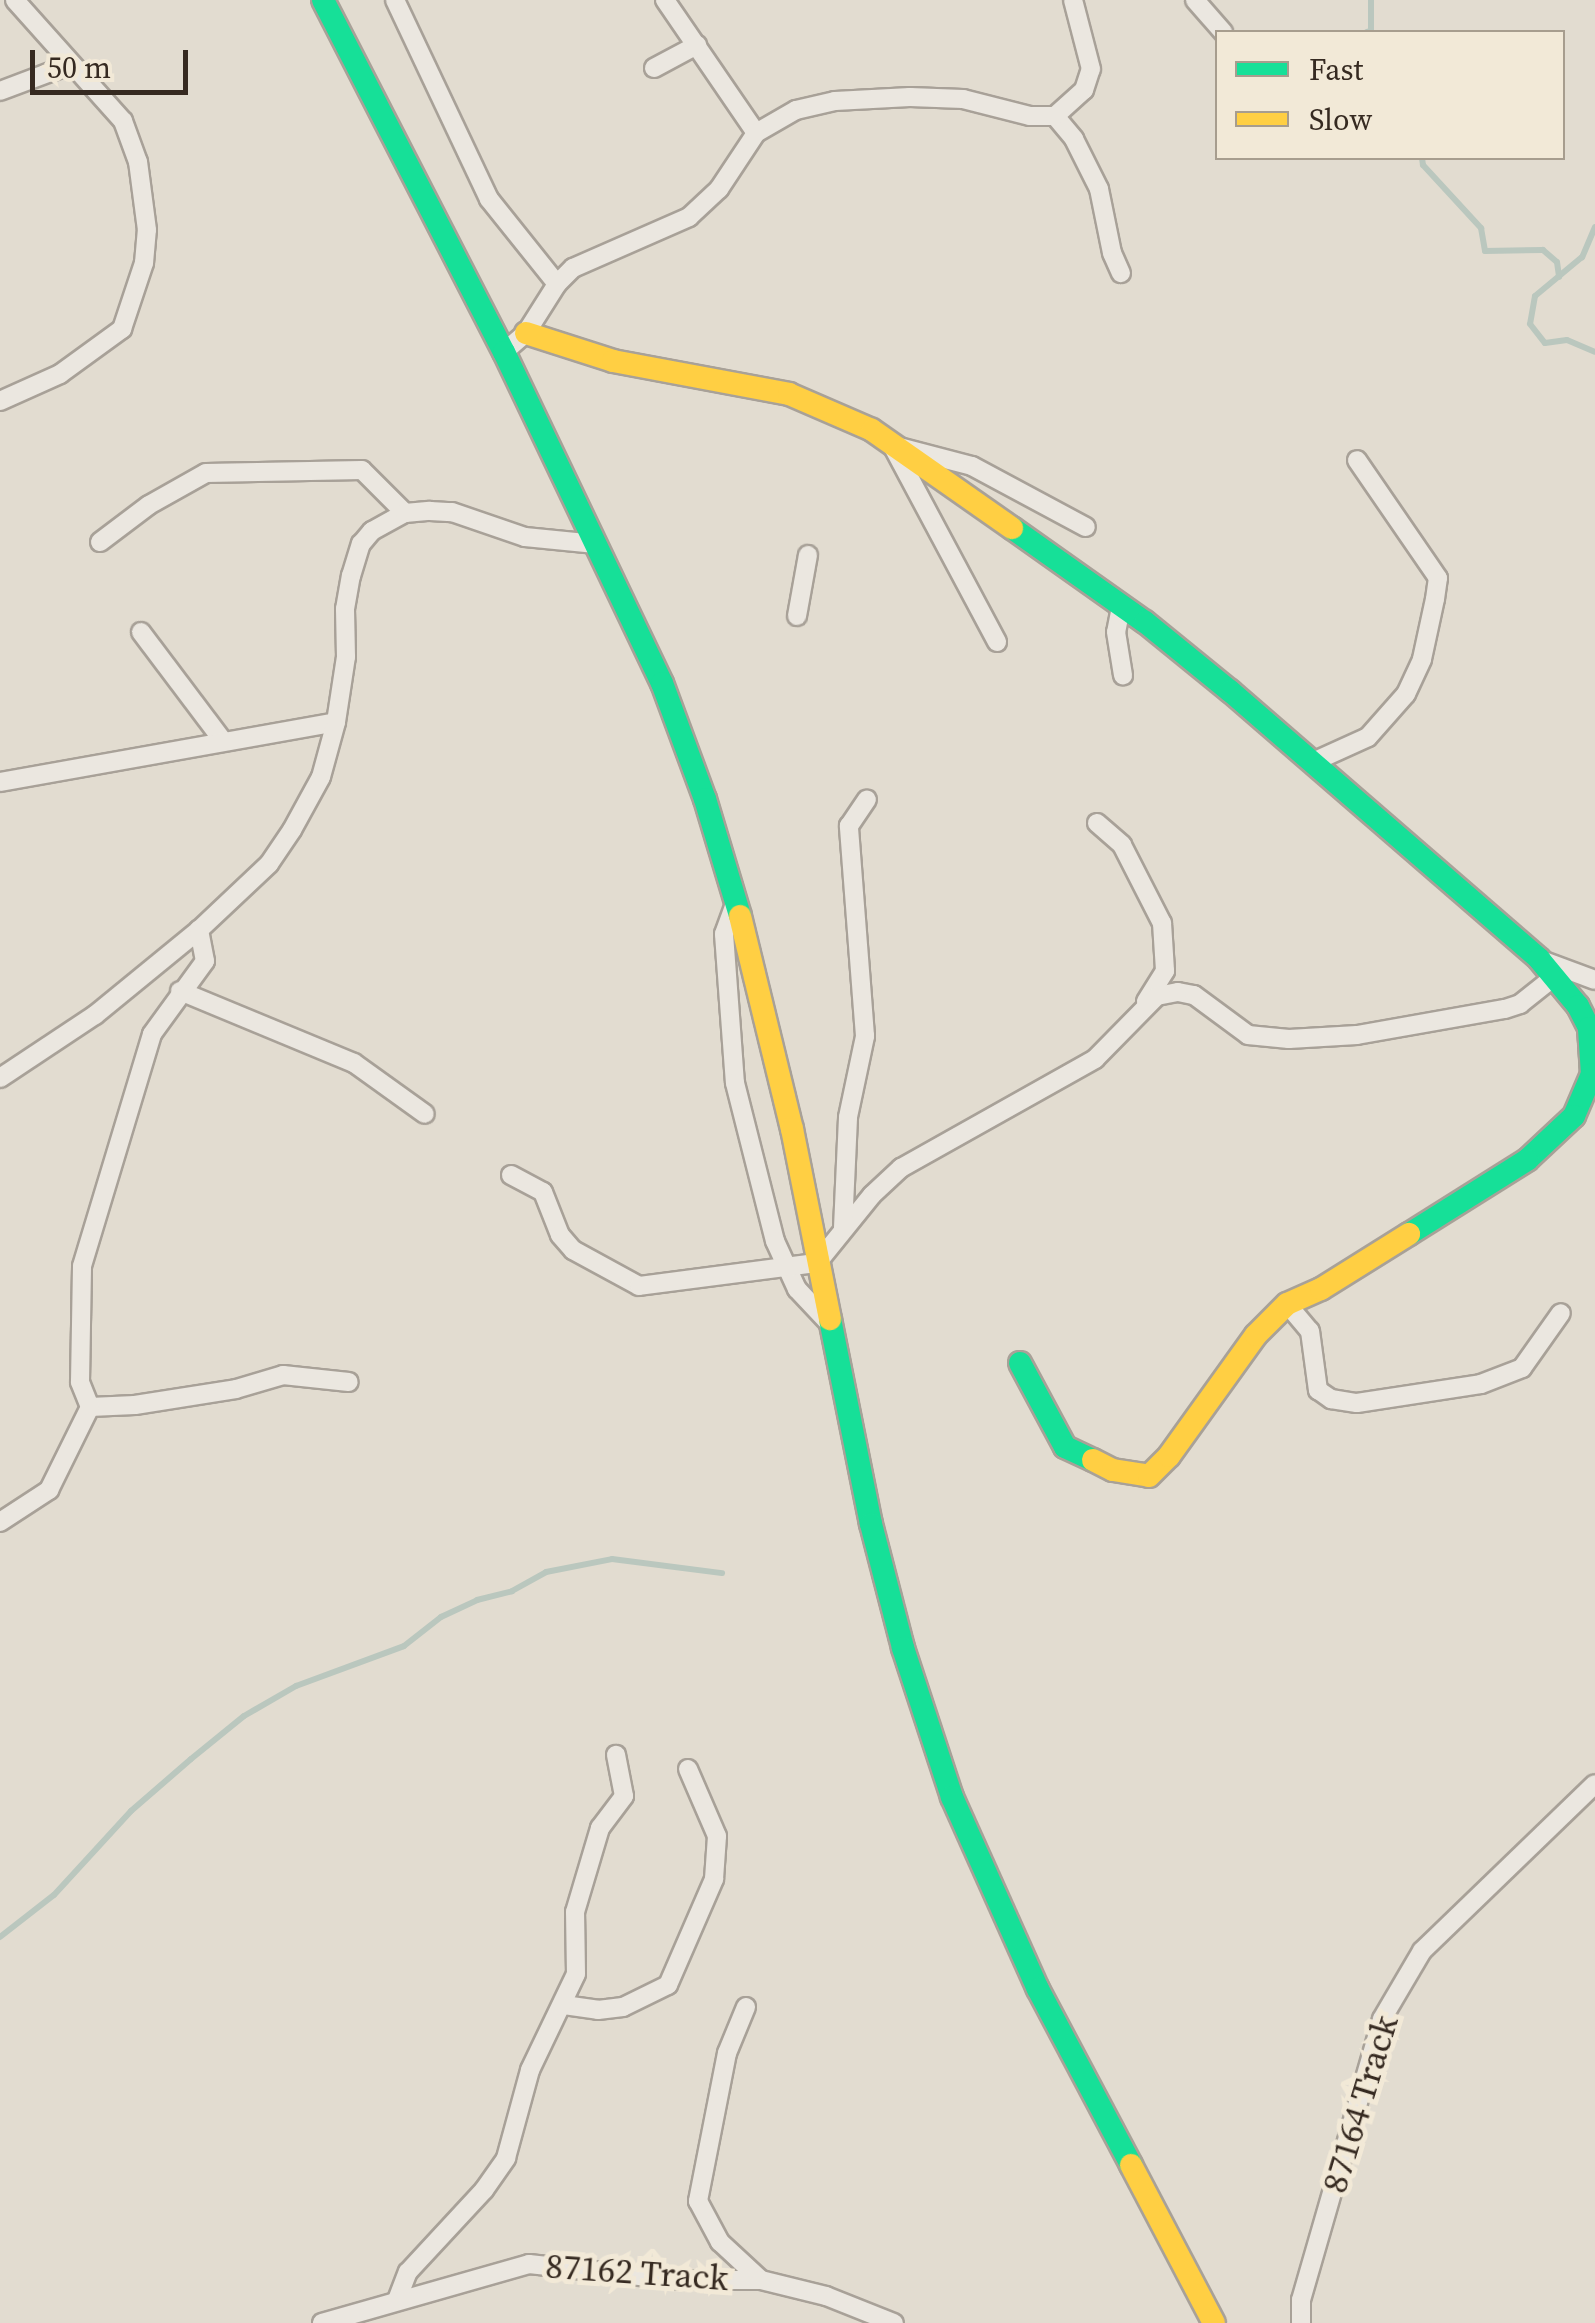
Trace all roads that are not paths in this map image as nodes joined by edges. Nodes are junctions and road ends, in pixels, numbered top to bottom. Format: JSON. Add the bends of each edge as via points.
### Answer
{"nodes":[{"id":1,"x":16,"y":0,"type":"edge"},
{"id":2,"x":323,"y":0,"type":"edge"},
{"id":3,"x":394,"y":0,"type":"edge"},
{"id":4,"x":665,"y":0,"type":"edge"},
{"id":5,"x":1073,"y":0,"type":"edge"},
{"id":6,"x":1195,"y":0,"type":"edge"},
{"id":7,"x":1221,"y":30,"type":"edge"},
{"id":8,"x":697,"y":45,"type":"junction"},
{"id":9,"x":70,"y":65,"type":"junction"},
{"id":10,"x":654,"y":68,"type":"dead end"},
{"id":11,"x":0,"y":91,"type":"edge"},
{"id":12,"x":1055,"y":116,"type":"junction"},
{"id":13,"x":756,"y":133,"type":"junction"},
{"id":14,"x":1120,"y":273,"type":"dead end"},
{"id":15,"x":557,"y":284,"type":"junction"},
{"id":16,"x":526,"y":332,"type":"junction"},
{"id":17,"x":504,"y":352,"type":"junction"},
{"id":18,"x":0,"y":401,"type":"edge"},
{"id":19,"x":893,"y":446,"type":"junction"},
{"id":20,"x":1357,"y":460,"type":"dead end"},
{"id":21,"x":405,"y":512,"type":"junction"},
{"id":22,"x":1086,"y":526,"type":"dead end"},
{"id":23,"x":100,"y":542,"type":"dead end"},
{"id":24,"x":596,"y":544,"type":"junction"},
{"id":25,"x":808,"y":556,"type":"dead end"},
{"id":26,"x":1122,"y":607,"type":"junction"},
{"id":27,"x":796,"y":616,"type":"dead end"},
{"id":28,"x":142,"y":632,"type":"dead end"},
{"id":29,"x":997,"y":642,"type":"dead end"},
{"id":30,"x":1122,"y":675,"type":"dead end"},
{"id":31,"x":336,"y":722,"type":"junction"},
{"id":32,"x":223,"y":741,"type":"junction"},
{"id":33,"x":1312,"y":762,"type":"junction"},
{"id":34,"x":0,"y":782,"type":"edge"},
{"id":35,"x":867,"y":799,"type":"dead end"},
{"id":36,"x":1096,"y":823,"type":"dead end"},
{"id":37,"x":736,"y":901,"type":"junction"},
{"id":38,"x":200,"y":930,"type":"junction"},
{"id":39,"x":1547,"y":968,"type":"junction"},
{"id":40,"x":1595,"y":980,"type":"edge"},
{"id":41,"x":180,"y":991,"type":"junction"},
{"id":42,"x":1140,"y":1010,"type":"junction"},
{"id":43,"x":0,"y":1078,"type":"edge"},
{"id":44,"x":425,"y":1114,"type":"dead end"},
{"id":45,"x":510,"y":1176,"type":"dead end"},
{"id":46,"x":843,"y":1228,"type":"junction"},
{"id":47,"x":817,"y":1263,"type":"junction"},
{"id":48,"x":786,"y":1268,"type":"junction"},
{"id":49,"x":1287,"y":1304,"type":"junction"},
{"id":50,"x":1561,"y":1313,"type":"dead end"},
{"id":51,"x":829,"y":1323,"type":"junction"},
{"id":52,"x":1020,"y":1363,"type":"dead end"},
{"id":53,"x":349,"y":1382,"type":"dead end"},
{"id":54,"x":90,"y":1406,"type":"junction"},
{"id":55,"x":0,"y":1522,"type":"edge"},
{"id":56,"x":616,"y":1756,"type":"dead end"},
{"id":57,"x":688,"y":1769,"type":"dead end"},
{"id":58,"x":1595,"y":1784,"type":"edge"},
{"id":59,"x":564,"y":2004,"type":"junction"},
{"id":60,"x":746,"y":2007,"type":"dead end"},
{"id":61,"x":762,"y":2280,"type":"junction"},
{"id":62,"x":396,"y":2300,"type":"junction"},
{"id":63,"x":322,"y":2323,"type":"edge"},
{"id":64,"x":894,"y":2323,"type":"edge"},
{"id":65,"x":1214,"y":2323,"type":"edge"},
{"id":66,"x":1301,"y":2323,"type":"edge"}],
"edges":[{"from":1,"to":9,"type":"street"},
{"from":2,"to":17,"type":"main road"},
{"from":3,"to":15,"type":"street","via":[[490,199]]},
{"from":4,"to":8,"type":"street"},
{"from":5,"to":12,"type":"street","via":[[1090,69],[1084,90]]},
{"from":6,"to":7,"type":"street"},
{"from":8,"to":10,"type":"street"},
{"from":8,"to":13,"type":"street"},
{"from":9,"to":11,"type":"street"},
{"from":9,"to":18,"type":"street","via":[[123,121],[144,192],[144,263],[122,329],[60,374]]},
{"from":12,"to":13,"type":"street","via":[[910,97],[814,106]]},
{"from":12,"to":14,"type":"street","via":[[1099,189]]},
{"from":13,"to":15,"type":"street","via":[[719,190],[689,217],[591,258]]},
{"from":15,"to":16,"type":"street"},
{"from":16,"to":17,"type":"street"},
{"from":16,"to":19,"type":"main road","via":[[613,360],[789,394],[850,417]]},
{"from":17,"to":24,"type":"main road"},
{"from":19,"to":22,"type":"street","via":[[972,466]]},
{"from":19,"to":26,"type":"main road"},
{"from":19,"to":29,"type":"street"},
{"from":20,"to":33,"type":"street","via":[[1438,578],[1435,599],[1422,659],[1406,694],[1368,737]]},
{"from":21,"to":23,"type":"street","via":[[362,470],[206,473]]},
{"from":21,"to":24,"type":"street","via":[[452,512],[526,537]]},
{"from":21,"to":31,"type":"street","via":[[372,532],[350,576]]},
{"from":24,"to":37,"type":"main road","via":[[662,683]]},
{"from":25,"to":27,"type":"street"},
{"from":26,"to":30,"type":"street","via":[[1116,632]]},
{"from":26,"to":33,"type":"main road"},
{"from":28,"to":32,"type":"street"},
{"from":31,"to":32,"type":"street"},
{"from":31,"to":38,"type":"street","via":[[320,777],[292,830],[268,864]]},
{"from":32,"to":34,"type":"street"},
{"from":33,"to":39,"type":"main road"},
{"from":35,"to":46,"type":"street","via":[[849,826],[864,1036],[848,1118]]},
{"from":36,"to":42,"type":"street","via":[[1122,845],[1162,923],[1165,971]]},
{"from":37,"to":47,"type":"main road"},
{"from":37,"to":48,"type":"street","via":[[724,934],[731,1064]]},
{"from":38,"to":41,"type":"street","via":[[205,960]]},
{"from":38,"to":43,"type":"street","via":[[95,1015]]},
{"from":39,"to":40,"type":"street"},
{"from":39,"to":42,"type":"street","via":[[1520,1004],[1357,1035],[1259,1038],[1178,992],[1157,996]]},
{"from":39,"to":49,"type":"main road","via":[[1578,1006],[1594,1053],[1574,1116],[1527,1160]]},
{"from":41,"to":44,"type":"street","via":[[354,1064]]},
{"from":41,"to":54,"type":"street","via":[[152,1034],[82,1266],[80,1382]]},
{"from":42,"to":46,"type":"street","via":[[1095,1060],[901,1168]]},
{"from":45,"to":48,"type":"street","via":[[543,1192],[573,1250],[630,1283],[658,1286]]},
{"from":46,"to":47,"type":"street"},
{"from":47,"to":48,"type":"street"},
{"from":47,"to":51,"type":"main road"},
{"from":48,"to":51,"type":"street"},
{"from":49,"to":50,"type":"street","via":[[1310,1331],[1318,1390],[1357,1403],[1482,1384],[1522,1368]]},
{"from":49,"to":52,"type":"main road","via":[[1149,1476],[1113,1470],[1065,1447]]},
{"from":51,"to":65,"type":"main road","via":[[899,1630],[952,1797],[1038,1989]]},
{"from":53,"to":54,"type":"street","via":[[283,1375],[219,1392]]},
{"from":54,"to":55,"type":"street","via":[[49,1490]]},
{"from":56,"to":59,"type":"street","via":[[624,1796],[600,1828],[575,1912],[578,1963]]},
{"from":57,"to":59,"type":"street","via":[[716,1836],[714,1879],[668,1985],[623,2007]]},
{"from":58,"to":66,"type":"street","name":"87164 Track","via":[[1460,1911],[1402,1982],[1368,2062],[1301,2300]]},
{"from":59,"to":62,"type":"street","via":[[530,2070],[506,2158],[412,2266]]},
{"from":60,"to":61,"type":"street","via":[[728,2053],[698,2202],[720,2242]]},
{"from":61,"to":62,"type":"street","name":"87162 Track","via":[[676,2280],[529,2264]]},
{"from":61,"to":64,"type":"street","name":"87162 Track"},
{"from":62,"to":63,"type":"street","name":"87162 Track"}]}
